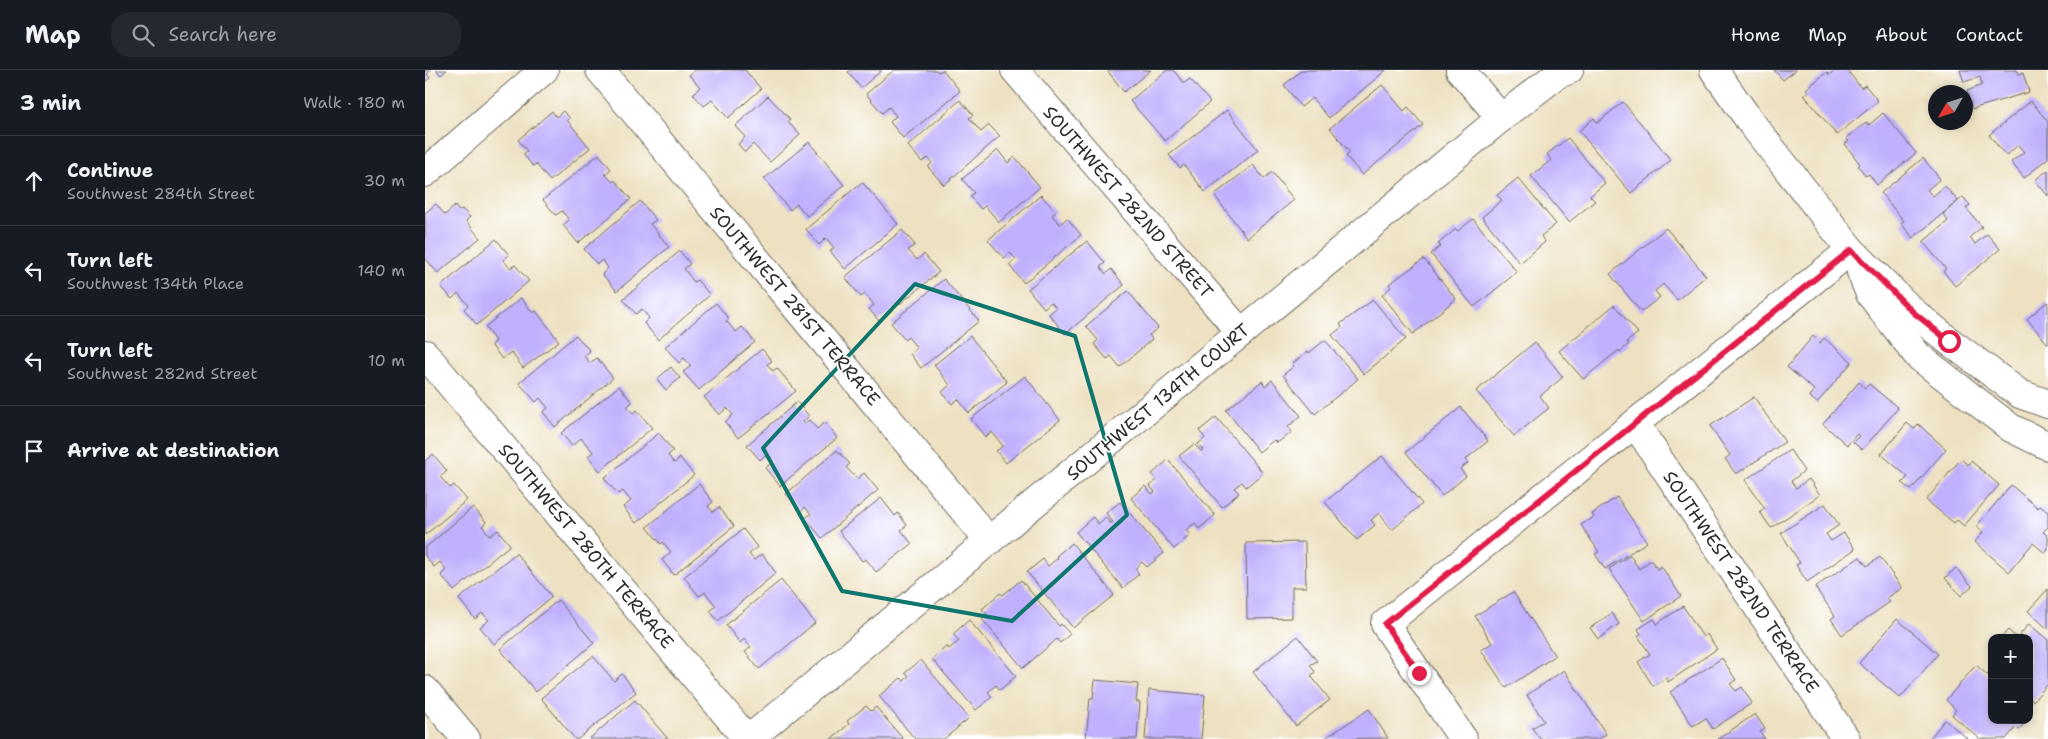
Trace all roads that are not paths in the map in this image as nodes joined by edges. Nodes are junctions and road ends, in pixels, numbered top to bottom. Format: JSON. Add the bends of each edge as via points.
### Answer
{"nodes":[{"id":1,"x":544,"y":70,"type":"edge"},
{"id":2,"x":600,"y":70,"type":"edge"},
{"id":3,"x":1015,"y":70,"type":"edge"},
{"id":4,"x":1460,"y":70,"type":"edge"},
{"id":5,"x":1569,"y":70,"type":"edge"},
{"id":6,"x":1714,"y":70,"type":"edge"},
{"id":7,"x":1501,"y":118,"type":"junction"},
{"id":8,"x":425,"y":173,"type":"edge"},
{"id":9,"x":1851,"y":250,"type":"junction"},
{"id":10,"x":1241,"y":334,"type":"junction"},
{"id":11,"x":425,"y":354,"type":"edge"},
{"id":12,"x":2048,"y":404,"type":"edge"},
{"id":13,"x":1636,"y":424,"type":"junction"},
{"id":14,"x":2048,"y":446,"type":"edge"},
{"id":15,"x":989,"y":541,"type":"junction"},
{"id":16,"x":425,"y":690,"type":"edge"},
{"id":17,"x":466,"y":739,"type":"edge"},
{"id":18,"x":748,"y":739,"type":"edge"},
{"id":19,"x":1463,"y":739,"type":"edge"},
{"id":20,"x":1846,"y":739,"type":"edge"}],
"edges":[{"from":1,"to":8,"type":"street"},
{"from":2,"to":15,"type":"street","name":"SOUTHWEST 281ST TERRACE"},
{"from":3,"to":10,"type":"street","name":"SOUTHWEST 282ND STREET"},
{"from":4,"to":7,"type":"street"},
{"from":5,"to":7,"type":"street","name":"SOUTHWEST 134TH COURT","via":[[1558,74]]},
{"from":6,"to":9,"type":"street"},
{"from":7,"to":10,"type":"street","name":"SOUTHWEST 134TH COURT"},
{"from":9,"to":12,"type":"street","via":[[1913,312],[1949,341],[2020,394]]},
{"from":9,"to":13,"type":"street"},
{"from":9,"to":14,"type":"street","via":[[1870,294],[1918,356],[2011,428]]},
{"from":10,"to":15,"type":"street","name":"SOUTHWEST 134TH COURT"},
{"from":11,"to":18,"type":"street","name":"SOUTHWEST 280TH TERRACE"},
{"from":13,"to":19,"type":"street","via":[[1385,624]]},
{"from":13,"to":20,"type":"street","name":"SOUTHWEST 282ND TERRACE"},
{"from":15,"to":18,"type":"street","name":"SOUTHWEST 134TH COURT"},
{"from":16,"to":17,"type":"street"}]}
